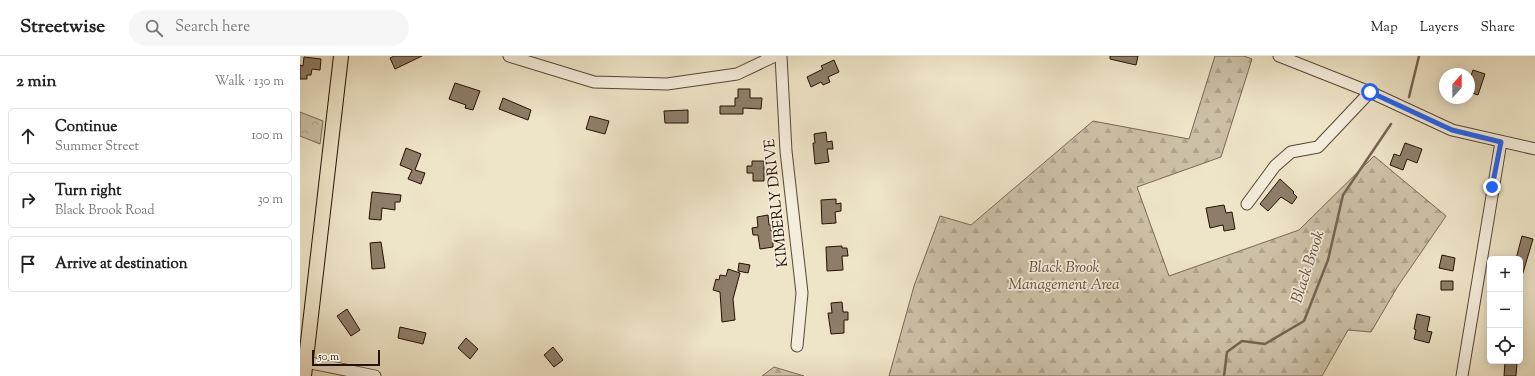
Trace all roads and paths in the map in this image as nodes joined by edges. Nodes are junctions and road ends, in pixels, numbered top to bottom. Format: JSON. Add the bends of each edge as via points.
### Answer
{"nodes":[{"id":1,"x":341,"y":56,"type":"edge"},
{"id":2,"x":509,"y":56,"type":"edge"},
{"id":3,"x":775,"y":56,"type":"edge"},
{"id":4,"x":781,"y":56,"type":"edge"},
{"id":5,"x":1279,"y":56,"type":"edge"},
{"id":6,"x":1370,"y":92,"type":"junction"},
{"id":7,"x":1501,"y":142,"type":"junction"},
{"id":8,"x":1535,"y":149,"type":"edge"},
{"id":9,"x":1247,"y":204,"type":"dead end"},
{"id":10,"x":797,"y":346,"type":"dead end"},
{"id":11,"x":305,"y":369,"type":"edge"},
{"id":12,"x":375,"y":376,"type":"edge"},
{"id":13,"x":1462,"y":376,"type":"edge"}],
"edges":[{"from":1,"to":11,"type":"main road"},
{"from":2,"to":3,"type":"street","via":[[594,82],[667,84],[737,74]]},
{"from":4,"to":10,"type":"street","name":"KIMBERLY DRIVE","via":[[786,151],[802,293]]},
{"from":5,"to":6,"type":"street"},
{"from":6,"to":7,"type":"street","via":[[1452,130]]},
{"from":6,"to":9,"type":"street","via":[[1318,147],[1291,152],[1275,166]]},
{"from":7,"to":8,"type":"street"},
{"from":7,"to":13,"type":"street"},
{"from":11,"to":12,"type":"street"}]}
